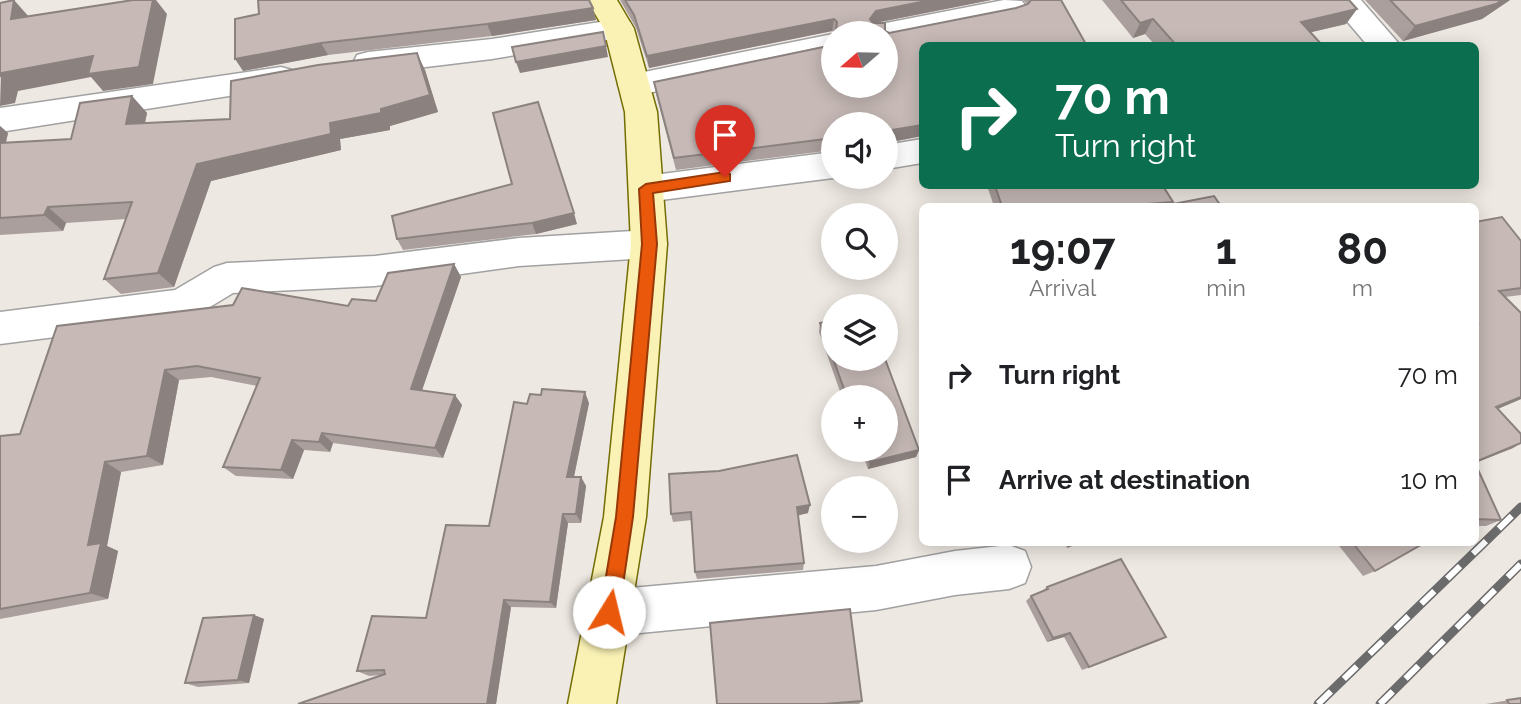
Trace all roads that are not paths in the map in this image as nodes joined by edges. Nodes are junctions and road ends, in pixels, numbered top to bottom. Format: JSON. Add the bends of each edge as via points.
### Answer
{"nodes":[{"id":1,"x":1344,"y":0,"type":"edge"},
{"id":2,"x":1012,"y":8,"type":"edge"},
{"id":3,"x":610,"y":15,"type":"edge"},
{"id":4,"x":898,"y":31,"type":"edge"},
{"id":5,"x":1382,"y":42,"type":"edge"},
{"id":6,"x":821,"y":46,"type":"edge"},
{"id":7,"x":634,"y":85,"type":"junction"},
{"id":8,"x":0,"y":120,"type":"edge"},
{"id":9,"x":919,"y":152,"type":"edge"},
{"id":10,"x":898,"y":155,"type":"edge"},
{"id":11,"x":821,"y":167,"type":"edge"},
{"id":12,"x":646,"y":189,"type":"junction"},
{"id":13,"x":649,"y":244,"type":"junction"},
{"id":14,"x":0,"y":328,"type":"edge"},
{"id":15,"x":1009,"y":567,"type":"dead end"},
{"id":16,"x":609,"y":612,"type":"junction"},
{"id":17,"x":592,"y":704,"type":"edge"}],
"edges":[{"from":1,"to":5,"type":"street"},
{"from":2,"to":4,"type":"street"},
{"from":3,"to":7,"type":"street"},
{"from":3,"to":8,"type":"street","via":[[492,49],[328,69]]},
{"from":6,"to":7,"type":"street"},
{"from":7,"to":12,"type":"street","via":[[641,112]]},
{"from":9,"to":10,"type":"street"},
{"from":11,"to":12,"type":"street"},
{"from":12,"to":13,"type":"street"},
{"from":13,"to":14,"type":"street","via":[[519,252],[375,271],[227,278],[182,305]]},
{"from":13,"to":16,"type":"street","via":[[625,517]]},
{"from":15,"to":16,"type":"street","via":[[876,589]]},
{"from":16,"to":17,"type":"street"}]}
